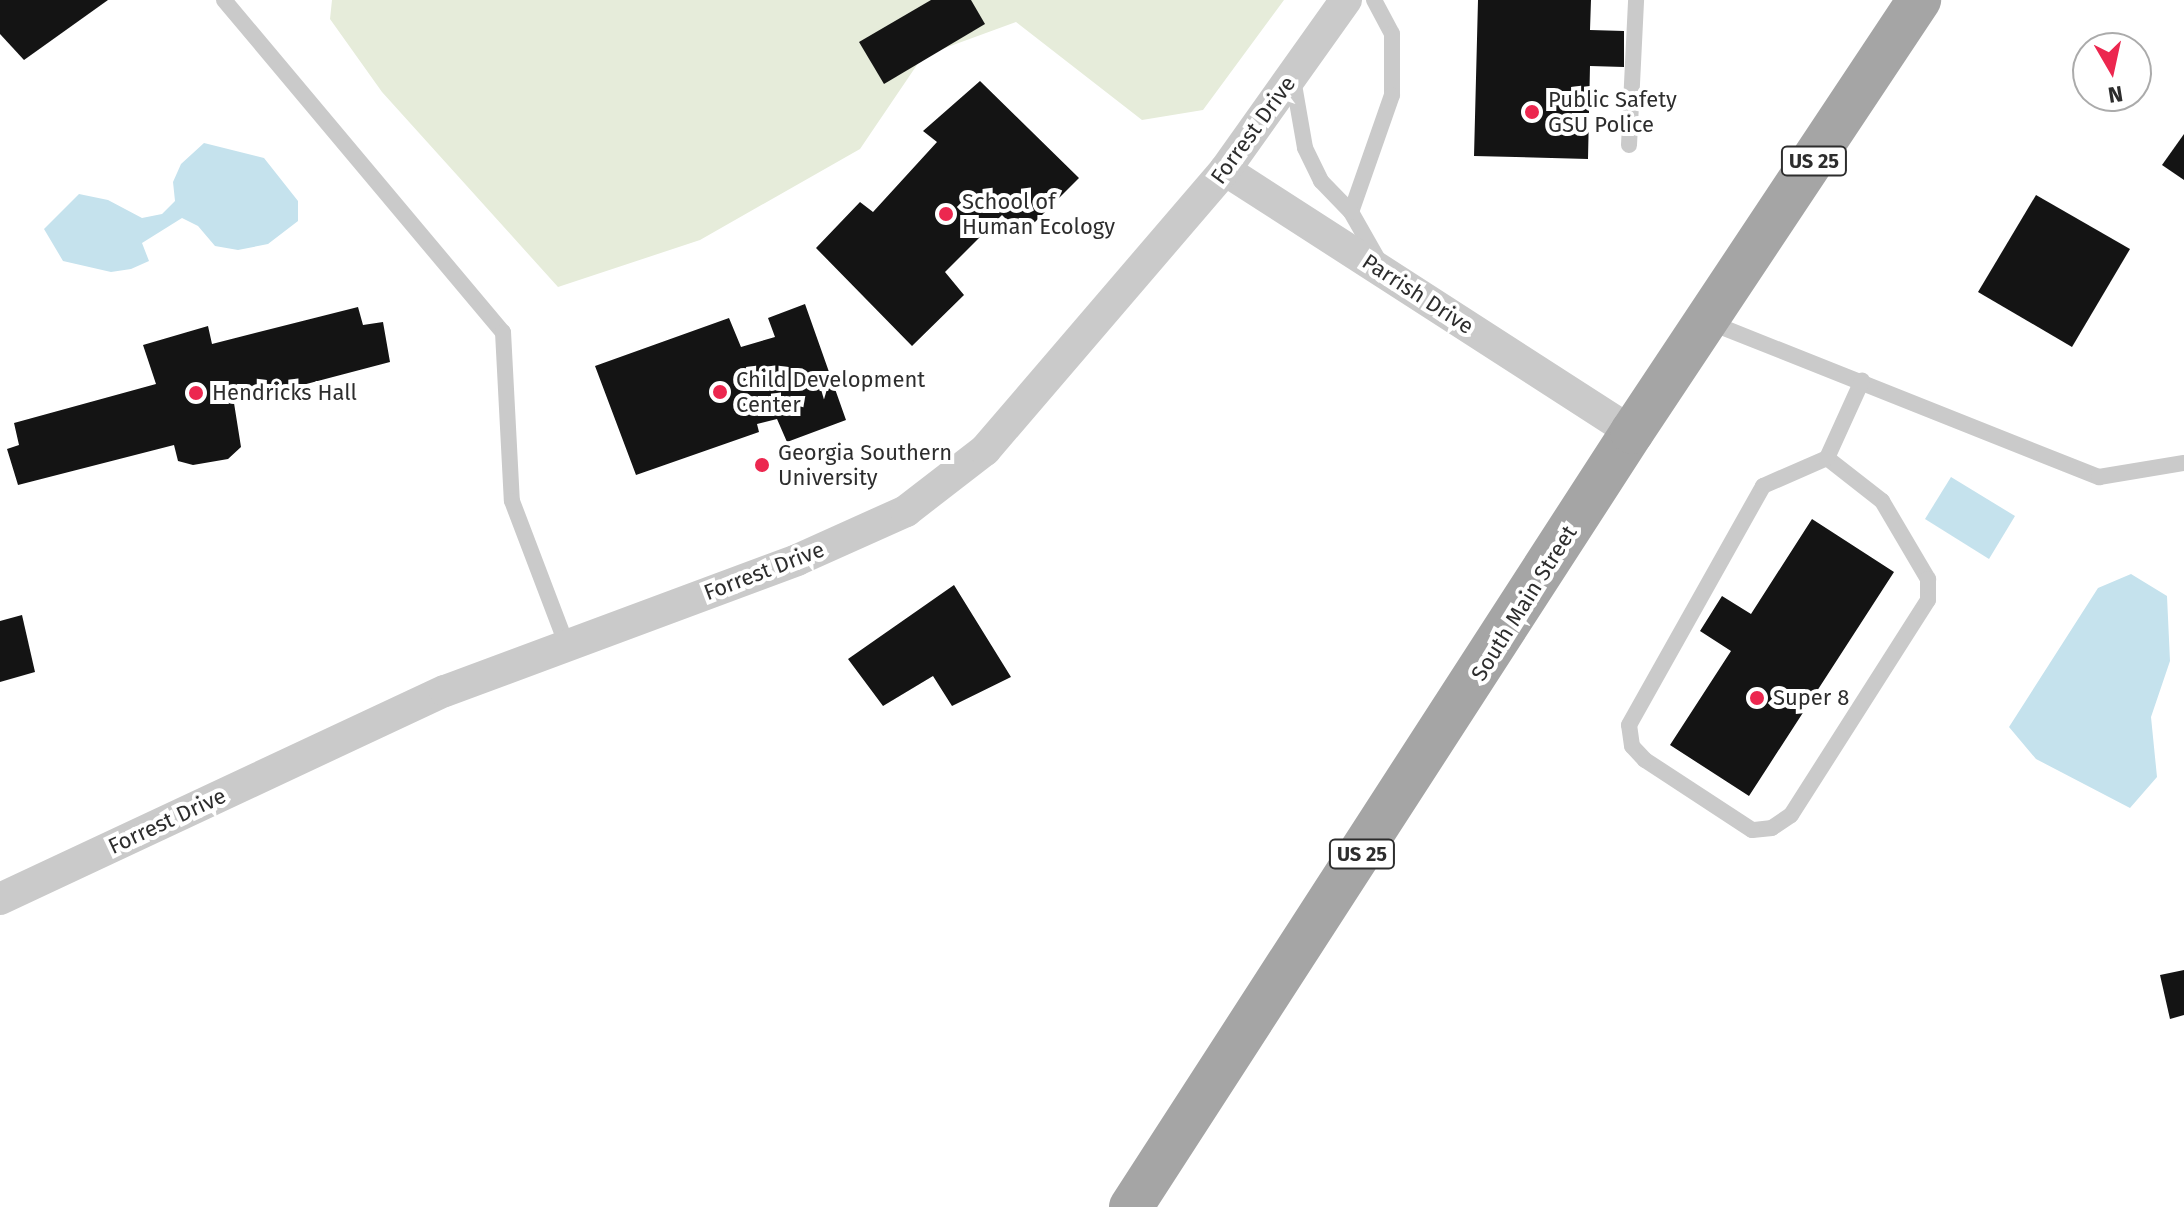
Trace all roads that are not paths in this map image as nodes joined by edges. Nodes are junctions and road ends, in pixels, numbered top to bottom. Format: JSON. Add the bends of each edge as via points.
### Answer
{"nodes":[{"id":1,"x":224,"y":0,"type":"edge"},
{"id":2,"x":1346,"y":0,"type":"edge"},
{"id":3,"x":1374,"y":0,"type":"edge"},
{"id":4,"x":1636,"y":0,"type":"edge"},
{"id":5,"x":1919,"y":0,"type":"edge"},
{"id":6,"x":1292,"y":76,"type":"junction"},
{"id":7,"x":1629,"y":145,"type":"dead end"},
{"id":8,"x":1225,"y":170,"type":"junction"},
{"id":9,"x":1351,"y":212,"type":"junction"},
{"id":10,"x":1385,"y":271,"type":"junction"},
{"id":11,"x":1709,"y":322,"type":"junction"},
{"id":12,"x":1862,"y":381,"type":"junction"},
{"id":13,"x":1621,"y":426,"type":"junction"},
{"id":14,"x":1827,"y":458,"type":"junction"},
{"id":15,"x":2184,"y":463,"type":"edge"},
{"id":16,"x":567,"y":646,"type":"junction"},
{"id":17,"x":0,"y":899,"type":"edge"},
{"id":18,"x":1131,"y":1207,"type":"edge"}],
"edges":[{"from":1,"to":16,"type":"lane","via":[[503,332],[512,501]]},
{"from":2,"to":6,"type":"street","name":"Forrest Drive"},
{"from":3,"to":9,"type":"lane","via":[[1392,34],[1392,95]]},
{"from":4,"to":7,"type":"lane"},
{"from":5,"to":11,"type":"main road","name":"South Main Street","number":"US 25"},
{"from":6,"to":8,"type":"street","name":"Forrest Drive"},
{"from":6,"to":9,"type":"lane","via":[[1305,148],[1321,181]]},
{"from":8,"to":10,"type":"street","name":"Parrish Drive"},
{"from":8,"to":16,"type":"street","name":"Forrest Drive","via":[[985,450],[906,511],[797,560]]},
{"from":9,"to":10,"type":"lane"},
{"from":10,"to":13,"type":"street","name":"Parrish Drive"},
{"from":11,"to":12,"type":"lane"},
{"from":11,"to":13,"type":"main road","name":"South Main Street","number":"US 25"},
{"from":12,"to":14,"type":"lane"},
{"from":12,"to":15,"type":"lane","via":[[2099,477]]},
{"from":13,"to":18,"type":"main road","name":"South Main Street","number":"US 25"},
{"from":14,"to":14,"type":"lane","via":[[1763,486],[1629,725],[1632,746],[1645,760],[1752,830],[1772,828],[1791,815],[1928,600],[1928,579],[1882,501]]},
{"from":16,"to":17,"type":"street","name":"Forrest Drive","via":[[445,691]]}]}
